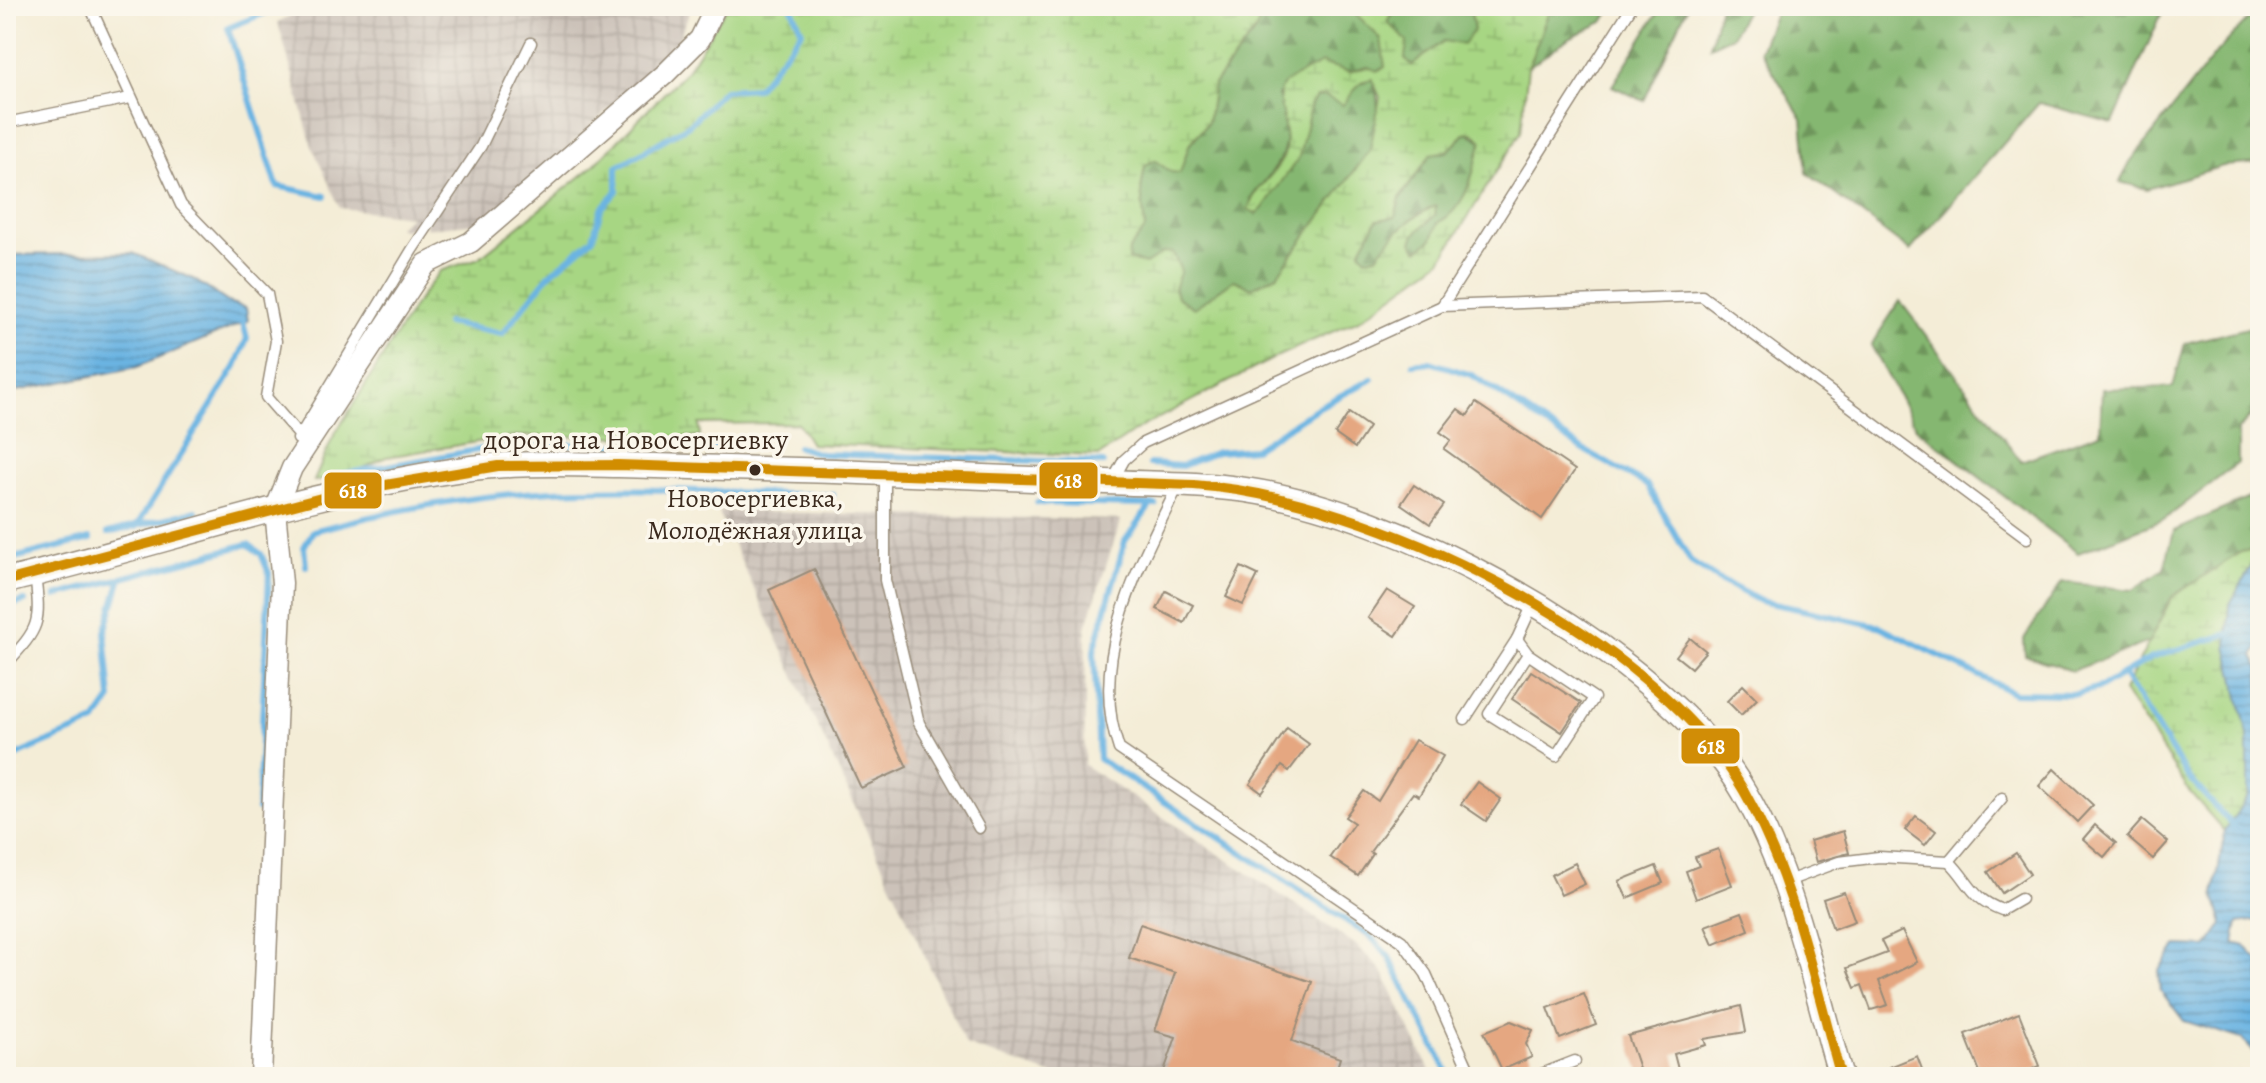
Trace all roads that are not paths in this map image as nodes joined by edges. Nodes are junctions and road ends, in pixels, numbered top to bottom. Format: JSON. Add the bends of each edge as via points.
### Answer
{"nodes":[{"id":1,"x":90,"y":6,"type":"edge"},
{"id":2,"x":716,"y":6,"type":"edge"},
{"id":3,"x":1632,"y":6,"type":"edge"},
{"id":4,"x":531,"y":43,"type":"dead end"},
{"id":5,"x":130,"y":98,"type":"junction"},
{"id":6,"x":6,"y":123,"type":"edge"},
{"id":7,"x":1442,"y":306,"type":"junction"},
{"id":8,"x":299,"y":435,"type":"junction"},
{"id":9,"x":292,"y":468,"type":"junction"},
{"id":10,"x":885,"y":473,"type":"junction"},
{"id":11,"x":1112,"y":482,"type":"junction"},
{"id":12,"x":1178,"y":485,"type":"junction"},
{"id":13,"x":275,"y":510,"type":"junction"},
{"id":14,"x":2027,"y":538,"type":"dead end"},
{"id":15,"x":35,"y":574,"type":"junction"},
{"id":16,"x":6,"y":581,"type":"edge"},
{"id":17,"x":1533,"y":604,"type":"junction"},
{"id":18,"x":1517,"y":639,"type":"junction"},
{"id":19,"x":1528,"y":654,"type":"junction"},
{"id":20,"x":6,"y":664,"type":"edge"},
{"id":21,"x":1465,"y":719,"type":"dead end"},
{"id":22,"x":2002,"y":798,"type":"dead end"},
{"id":23,"x":979,"y":828,"type":"dead end"},
{"id":24,"x":1949,"y":861,"type":"junction"},
{"id":25,"x":1783,"y":882,"type":"junction"},
{"id":26,"x":2021,"y":899,"type":"dead end"},
{"id":27,"x":1575,"y":1061,"type":"dead end"},
{"id":28,"x":261,"y":1077,"type":"edge"},
{"id":29,"x":1472,"y":1077,"type":"edge"},
{"id":30,"x":1534,"y":1077,"type":"edge"},
{"id":31,"x":1841,"y":1077,"type":"edge"}],
"edges":[{"from":1,"to":5,"type":"lane"},
{"from":2,"to":9,"type":"street","via":[[700,39],[664,75],[471,242],[426,264]]},
{"from":3,"to":7,"type":"lane"},
{"from":4,"to":8,"type":"lane","via":[[481,146]]},
{"from":5,"to":6,"type":"lane"},
{"from":5,"to":8,"type":"lane","via":[[181,205],[267,294],[276,341],[266,397]]},
{"from":7,"to":11,"type":"lane","via":[[1143,443],[1124,460]]},
{"from":7,"to":14,"type":"lane","via":[[1702,296]]},
{"from":8,"to":9,"type":"lane"},
{"from":9,"to":13,"type":"street"},
{"from":10,"to":11,"type":"street","name":"дорога на Новосергиевку"},
{"from":10,"to":13,"type":"street","name":"дорога на Новосергиевку","via":[[514,464],[417,477]]},
{"from":10,"to":23,"type":"lane","via":[[885,580],[919,723]]},
{"from":11,"to":12,"type":"street","name":"дорога на Новосергиевку"},
{"from":12,"to":17,"type":"street","name":"дорога на Новосергиевку","via":[[1246,490],[1329,510],[1417,544]]},
{"from":12,"to":29,"type":"lane","via":[[1112,637],[1111,726],[1119,749],[1402,941],[1426,974]]},
{"from":13,"to":15,"type":"street","name":"дорога на Новосергиевку"},
{"from":13,"to":28,"type":"street","via":[[282,583]]},
{"from":15,"to":16,"type":"street","name":"дорога на Новосергиевку"},
{"from":15,"to":20,"type":"lane","via":[[40,611],[34,634]]},
{"from":17,"to":18,"type":"lane"},
{"from":17,"to":25,"type":"street","name":"дорога на Новосергиевку","via":[[1633,670],[1695,727],[1745,794]]},
{"from":18,"to":19,"type":"lane"},
{"from":18,"to":21,"type":"lane"},
{"from":19,"to":19,"type":"lane","via":[[1594,698],[1556,756],[1489,714]]},
{"from":22,"to":24,"type":"lane"},
{"from":24,"to":25,"type":"lane","via":[[1879,857],[1839,862]]},
{"from":24,"to":26,"type":"lane","via":[[1979,901],[2002,910]]},
{"from":25,"to":31,"type":"street","name":"дорога на Новосергиевку"},
{"from":27,"to":30,"type":"lane"}]}
